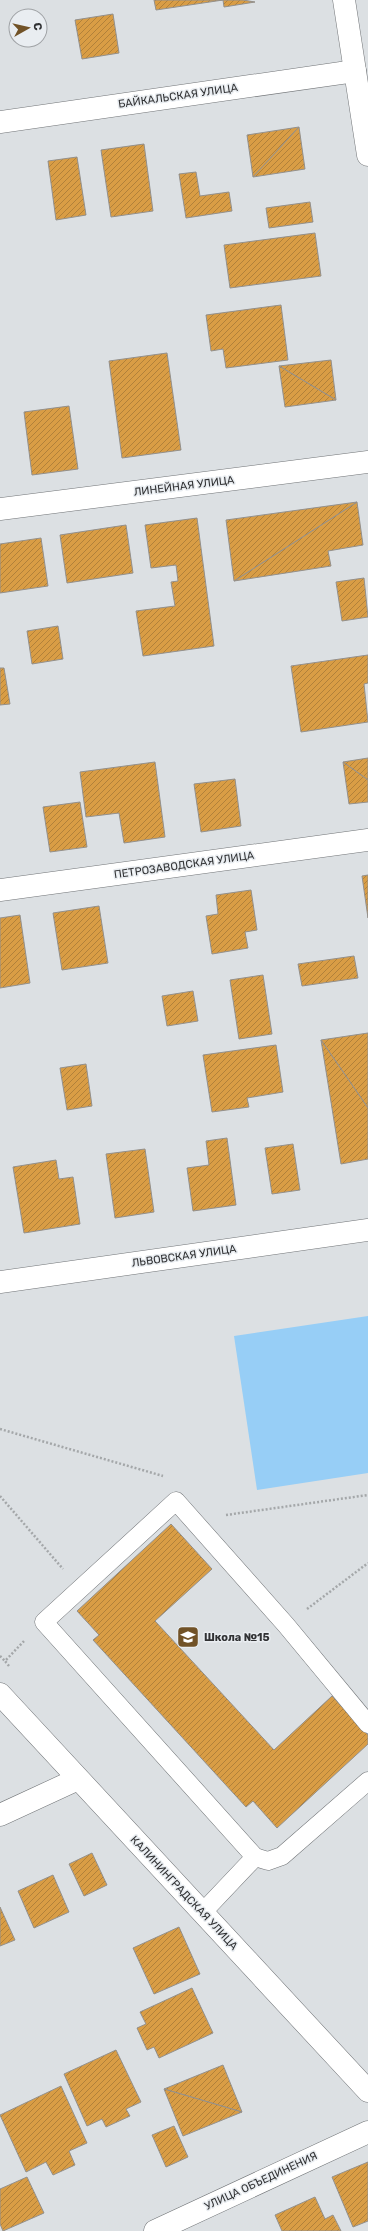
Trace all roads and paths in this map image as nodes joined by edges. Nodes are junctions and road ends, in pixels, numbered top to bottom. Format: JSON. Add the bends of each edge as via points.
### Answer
{"nodes":[{"id":1,"x":344,"y":0,"type":"edge"},
{"id":2,"x":355,"y":71,"type":"junction"},
{"id":3,"x":0,"y":122,"type":"edge"},
{"id":4,"x":368,"y":155,"type":"edge"},
{"id":5,"x":368,"y":462,"type":"edge"},
{"id":6,"x":0,"y":510,"type":"edge"},
{"id":7,"x":368,"y":840,"type":"edge"},
{"id":8,"x":0,"y":890,"type":"edge"},
{"id":9,"x":368,"y":1230,"type":"edge"},
{"id":10,"x":0,"y":1282,"type":"edge"},
{"id":11,"x":0,"y":1429,"type":"edge"},
{"id":12,"x":165,"y":1477,"type":"dead end"},
{"id":13,"x":368,"y":1495,"type":"edge"},
{"id":14,"x":0,"y":1496,"type":"edge"},
{"id":15,"x":204,"y":1531,"type":"junction"},
{"id":16,"x":368,"y":1563,"type":"edge"},
{"id":17,"x":80,"y":1588,"type":"junction"},
{"id":18,"x":44,"y":1622,"type":"junction"},
{"id":19,"x":286,"y":1625,"type":"junction"},
{"id":20,"x":0,"y":1656,"type":"edge"},
{"id":21,"x":5,"y":1661,"type":"junction"},
{"id":22,"x":2,"y":1696,"type":"edge"},
{"id":23,"x":368,"y":1724,"type":"edge"},
{"id":24,"x":78,"y":1779,"type":"junction"},
{"id":25,"x":368,"y":1781,"type":"edge"},
{"id":26,"x":0,"y":1816,"type":"edge"},
{"id":27,"x":255,"y":1857,"type":"junction"},
{"id":28,"x":202,"y":1913,"type":"junction"},
{"id":29,"x":368,"y":2091,"type":"edge"},
{"id":30,"x":368,"y":2132,"type":"edge"},
{"id":31,"x":155,"y":2231,"type":"edge"}],
"edges":[{"from":1,"to":2,"type":"street"},
{"from":2,"to":3,"type":"street","name":"БАЙКАЛЬСКАЯ УЛИЦА"},
{"from":2,"to":4,"type":"street"},
{"from":5,"to":6,"type":"street","name":"ЛИНЕЙНАЯ УЛИЦА"},
{"from":7,"to":8,"type":"street","name":"ПЕТРОЗАВОДСКАЯ УЛИЦА"},
{"from":9,"to":10,"type":"street","name":"ЛЬВОВСКАЯ УЛИЦА"},
{"from":11,"to":12,"type":"path"},
{"from":13,"to":15,"type":"path","via":[[221,1516]]},
{"from":14,"to":17,"type":"path"},
{"from":15,"to":17,"type":"lane","via":[[176,1501]]},
{"from":15,"to":19,"type":"lane"},
{"from":16,"to":19,"type":"path"},
{"from":17,"to":18,"type":"lane"},
{"from":18,"to":21,"type":"path"},
{"from":18,"to":27,"type":"lane"},
{"from":19,"to":23,"type":"lane"},
{"from":20,"to":21,"type":"path"},
{"from":21,"to":22,"type":"path","via":[[22,1679]]},
{"from":22,"to":24,"type":"street","name":"КАЛИНИНГРАДСКАЯ УЛИЦА"},
{"from":24,"to":26,"type":"street"},
{"from":24,"to":28,"type":"street","name":"КАЛИНИНГРАДСКАЯ УЛИЦА"},
{"from":25,"to":27,"type":"lane","via":[[282,1856],[268,1861]]},
{"from":27,"to":28,"type":"lane"},
{"from":28,"to":29,"type":"street","name":"КАЛИНИНГРАДСКАЯ УЛИЦА"},
{"from":30,"to":31,"type":"street","name":"УЛИЦА ОБЪЕДИНЕНИЯ"}]}
